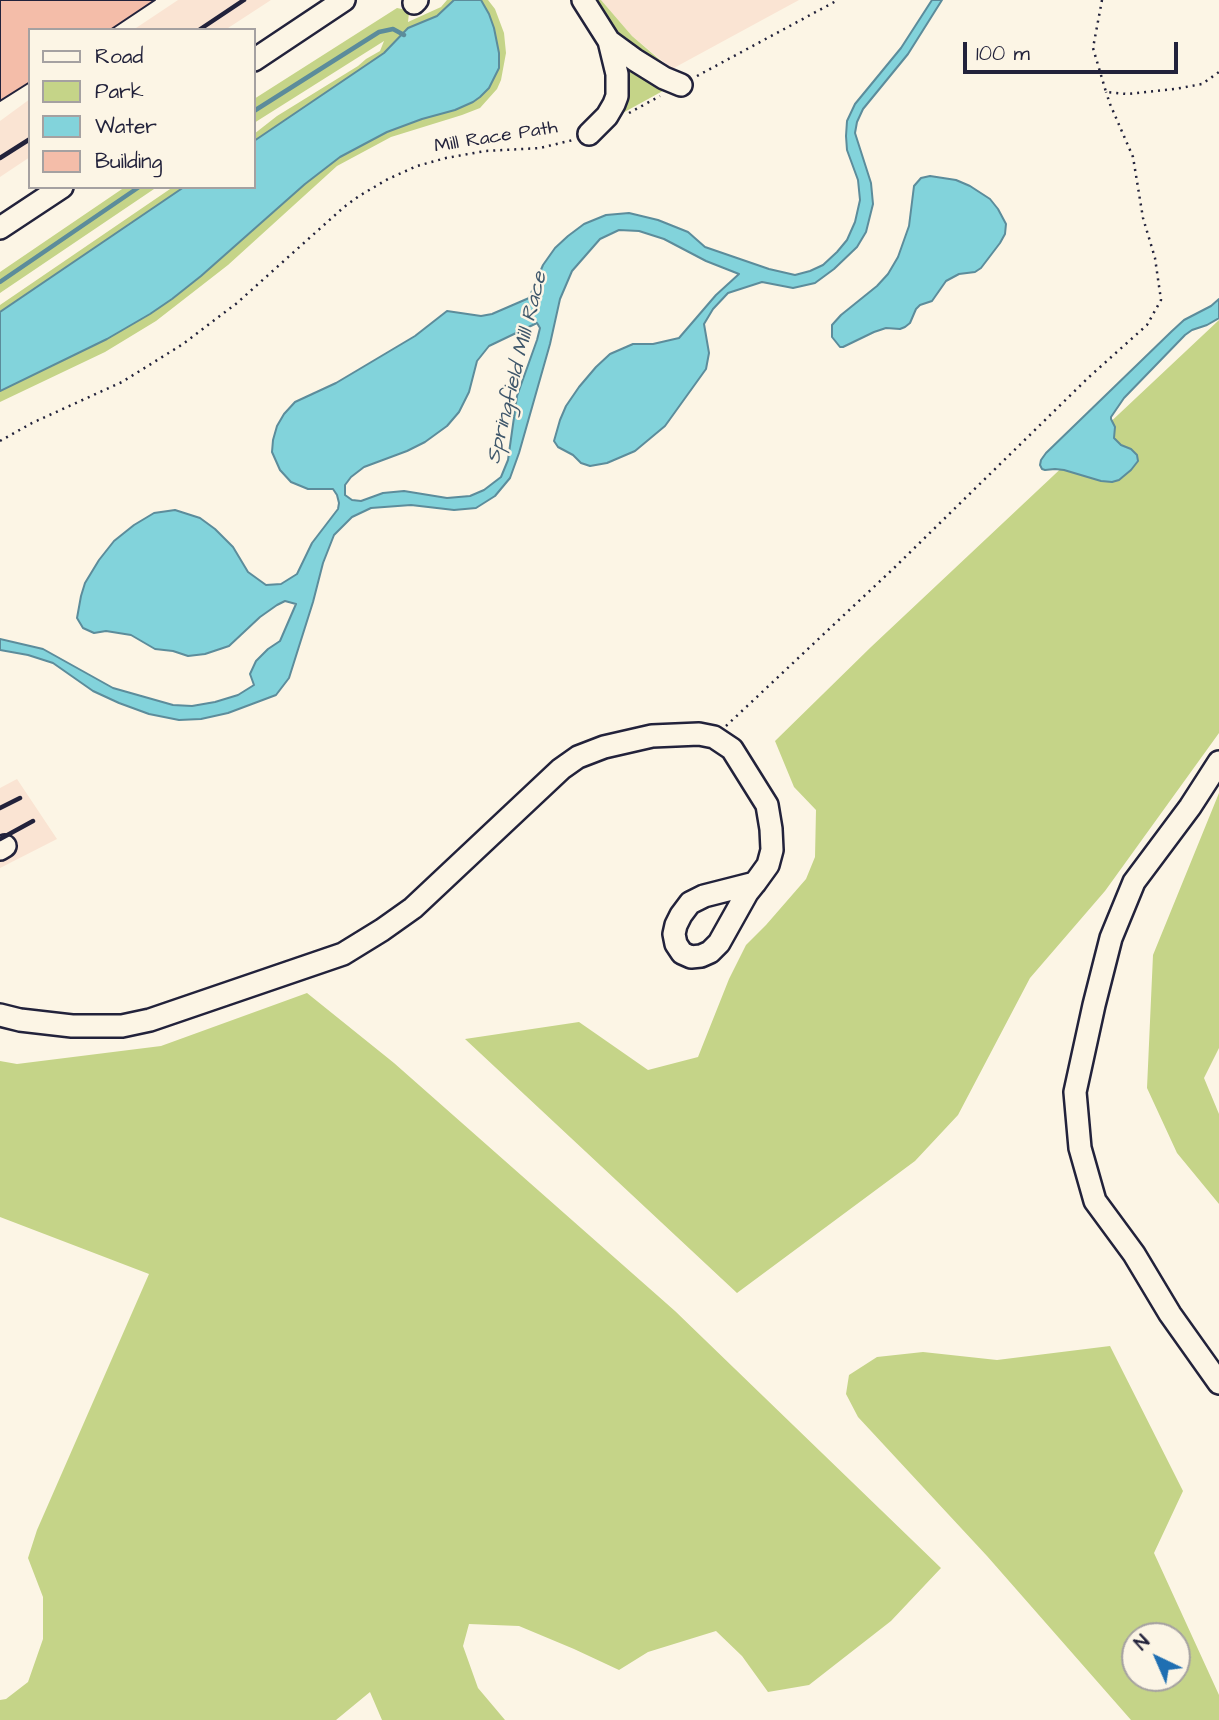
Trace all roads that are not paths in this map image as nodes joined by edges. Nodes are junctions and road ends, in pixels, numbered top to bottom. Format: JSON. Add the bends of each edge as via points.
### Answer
{"nodes":[{"id":1,"x":344,"y":0,"type":"edge"},
{"id":2,"x":583,"y":0,"type":"edge"},
{"id":3,"x":609,"y":41,"type":"junction"},
{"id":4,"x":256,"y":59,"type":"edge"},
{"id":5,"x":681,"y":85,"type":"road end"},
{"id":6,"x":589,"y":134,"type":"road end"},
{"id":7,"x":59,"y":189,"type":"edge"},
{"id":8,"x":0,"y":228,"type":"edge"},
{"id":9,"x":1219,"y":762,"type":"edge"},
{"id":10,"x":755,"y":883,"type":"dead end"},
{"id":11,"x":0,"y":1015,"type":"edge"},
{"id":12,"x":1219,"y":1383,"type":"edge"}],
"edges":[{"from":1,"to":4,"type":"lane"},
{"from":2,"to":3,"type":"lane"},
{"from":3,"to":5,"type":"lane"},
{"from":3,"to":6,"type":"lane","via":[[617,96],[607,116]]},
{"from":7,"to":8,"type":"lane"},
{"from":9,"to":12,"type":"lane","via":[[1134,882],[1111,938],[1076,1092],[1080,1148],[1095,1201]]},
{"from":10,"to":11,"type":"lane","via":[[772,850],[767,805],[732,749],[699,734],[652,736],[578,757],[414,908],[343,954],[122,1026],[72,1026]]}]}
